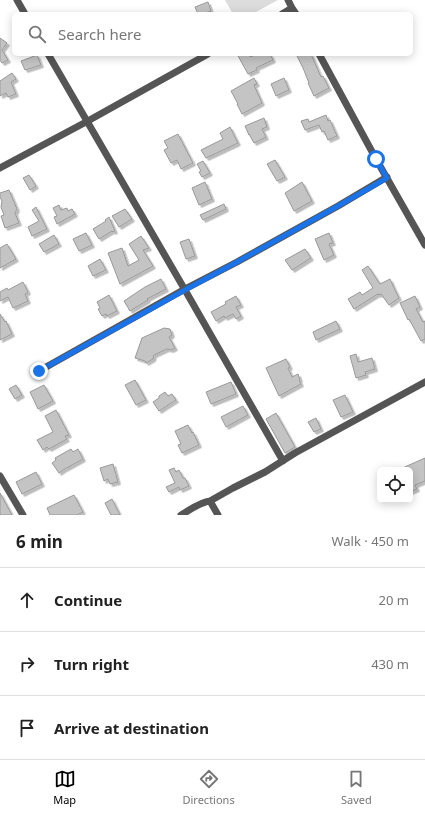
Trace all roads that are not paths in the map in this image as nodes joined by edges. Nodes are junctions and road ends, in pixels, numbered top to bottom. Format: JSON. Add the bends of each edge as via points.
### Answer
{"nodes":[{"id":1,"x":17,"y":0,"type":"edge"},
{"id":2,"x":288,"y":0,"type":"edge"},
{"id":3,"x":294,"y":11,"type":"edge"},
{"id":4,"x":24,"y":12,"type":"edge"},
{"id":5,"x":49,"y":56,"type":"edge"},
{"id":6,"x":204,"y":56,"type":"edge"},
{"id":7,"x":320,"y":56,"type":"edge"},
{"id":8,"x":86,"y":122,"type":"junction"},
{"id":9,"x":0,"y":168,"type":"edge"},
{"id":10,"x":387,"y":178,"type":"junction"},
{"id":11,"x":425,"y":244,"type":"edge"},
{"id":12,"x":185,"y":290,"type":"junction"},
{"id":13,"x":39,"y":371,"type":"dead end"},
{"id":14,"x":425,"y":382,"type":"edge"},
{"id":15,"x":283,"y":461,"type":"junction"},
{"id":16,"x":0,"y":476,"type":"edge"},
{"id":17,"x":210,"y":501,"type":"junction"},
{"id":18,"x":23,"y":515,"type":"edge"},
{"id":19,"x":181,"y":515,"type":"edge"},
{"id":20,"x":218,"y":515,"type":"edge"}],
"edges":[{"from":1,"to":4,"type":"street"},
{"from":2,"to":3,"type":"street"},
{"from":5,"to":8,"type":"street"},
{"from":6,"to":8,"type":"street"},
{"from":7,"to":10,"type":"street"},
{"from":8,"to":9,"type":"street"},
{"from":8,"to":12,"type":"street"},
{"from":10,"to":11,"type":"street"},
{"from":10,"to":12,"type":"street"},
{"from":12,"to":13,"type":"street"},
{"from":12,"to":15,"type":"street"},
{"from":14,"to":15,"type":"street"},
{"from":15,"to":17,"type":"street"},
{"from":16,"to":18,"type":"street"},
{"from":17,"to":19,"type":"street","via":[[201,503]]},
{"from":17,"to":20,"type":"street"}]}
